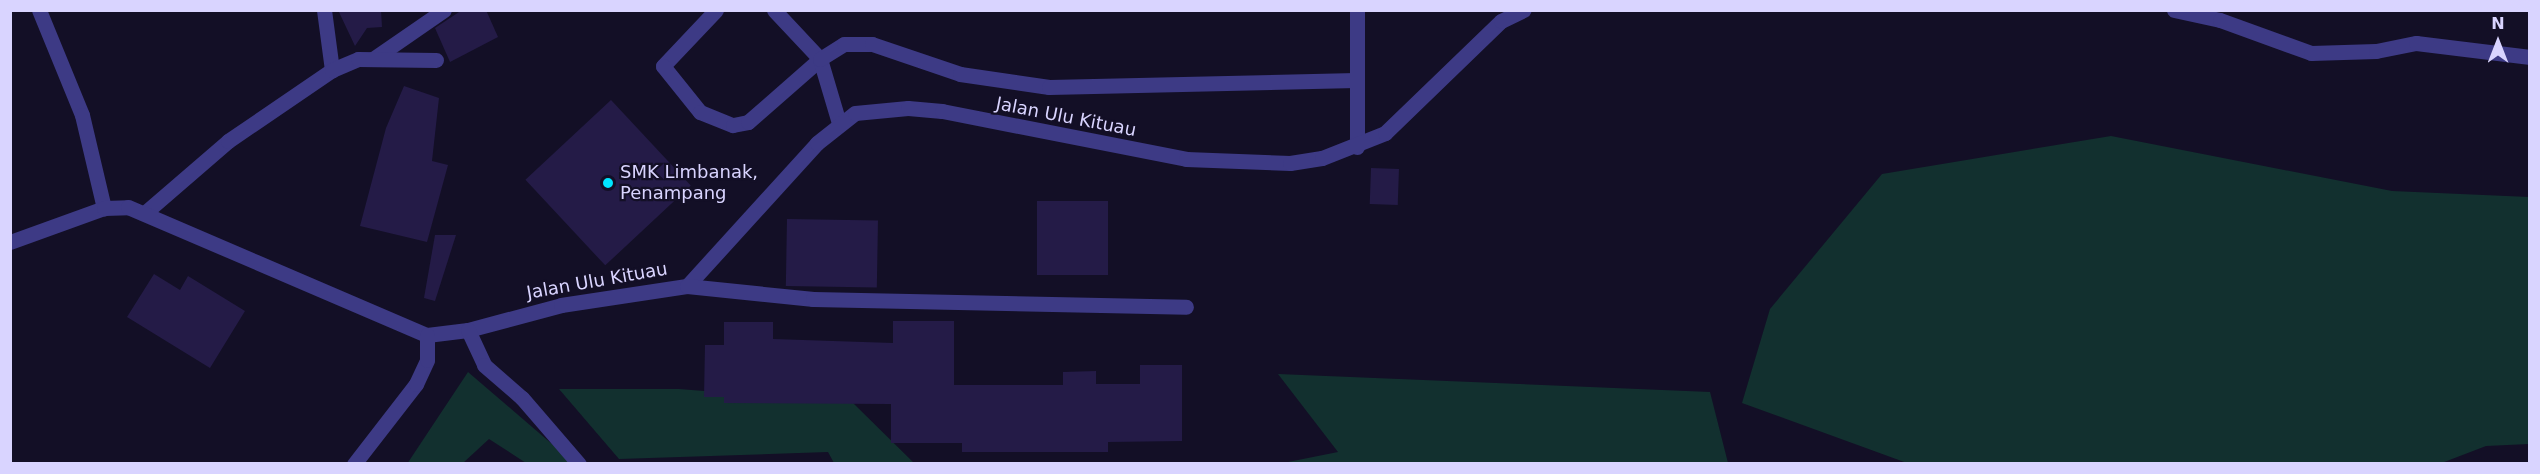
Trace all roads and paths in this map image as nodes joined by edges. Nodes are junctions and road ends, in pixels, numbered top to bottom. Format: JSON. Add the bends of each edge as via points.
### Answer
{"nodes":[{"id":1,"x":39,"y":10,"type":"edge"},
{"id":2,"x":324,"y":10,"type":"edge"},
{"id":3,"x":444,"y":10,"type":"edge"},
{"id":4,"x":716,"y":10,"type":"edge"},
{"id":5,"x":774,"y":10,"type":"edge"},
{"id":6,"x":1357,"y":10,"type":"edge"},
{"id":7,"x":1524,"y":10,"type":"edge"},
{"id":8,"x":2174,"y":10,"type":"edge"},
{"id":9,"x":2529,"y":57,"type":"edge"},
{"id":10,"x":373,"y":59,"type":"junction"},
{"id":11,"x":820,"y":59,"type":"junction"},
{"id":12,"x":436,"y":60,"type":"dead end"},
{"id":13,"x":332,"y":70,"type":"junction"},
{"id":14,"x":1356,"y":80,"type":"junction"},
{"id":15,"x":839,"y":123,"type":"junction"},
{"id":16,"x":1357,"y":147,"type":"junction"},
{"id":17,"x":104,"y":208,"type":"junction"},
{"id":18,"x":147,"y":211,"type":"junction"},
{"id":19,"x":10,"y":242,"type":"edge"},
{"id":20,"x":687,"y":286,"type":"junction"},
{"id":21,"x":1186,"y":307,"type":"dead end"},
{"id":22,"x":468,"y":330,"type":"junction"},
{"id":23,"x":427,"y":335,"type":"junction"},
{"id":24,"x":354,"y":464,"type":"edge"},
{"id":25,"x":579,"y":464,"type":"edge"}],
"edges":[{"from":1,"to":17,"type":"street","via":[[82,114]]},
{"from":2,"to":13,"type":"street"},
{"from":3,"to":10,"type":"street"},
{"from":4,"to":11,"type":"street","via":[[663,66],[700,112],[734,125],[748,122]]},
{"from":5,"to":11,"type":"street"},
{"from":6,"to":14,"type":"street"},
{"from":7,"to":16,"type":"street","name":"Jalan Ulu Kituau","via":[[1501,21],[1412,113]]},
{"from":8,"to":9,"type":"street","via":[[2220,20],[2311,53],[2376,51],[2416,42]]},
{"from":10,"to":12,"type":"street"},
{"from":10,"to":13,"type":"street"},
{"from":11,"to":14,"type":"street","via":[[844,44],[872,44],[960,74],[1049,87]]},
{"from":11,"to":15,"type":"street"},
{"from":13,"to":18,"type":"street","via":[[228,141]]},
{"from":14,"to":16,"type":"street"},
{"from":15,"to":16,"type":"street","name":"Jalan Ulu Kituau","via":[[855,113],[908,108],[1145,153],[1248,164],[1290,163]]},
{"from":15,"to":20,"type":"street","name":"Jalan Ulu Kituau"},
{"from":17,"to":18,"type":"street"},
{"from":17,"to":19,"type":"street"},
{"from":18,"to":23,"type":"street"},
{"from":20,"to":21,"type":"street","via":[[801,298]]},
{"from":20,"to":22,"type":"street","name":"Jalan Ulu Kituau","via":[[561,305]]},
{"from":22,"to":23,"type":"street","name":"Jalan Ulu Kituau"},
{"from":22,"to":25,"type":"street","via":[[484,364],[522,398]]},
{"from":23,"to":24,"type":"street","via":[[427,360],[416,384]]}]}
